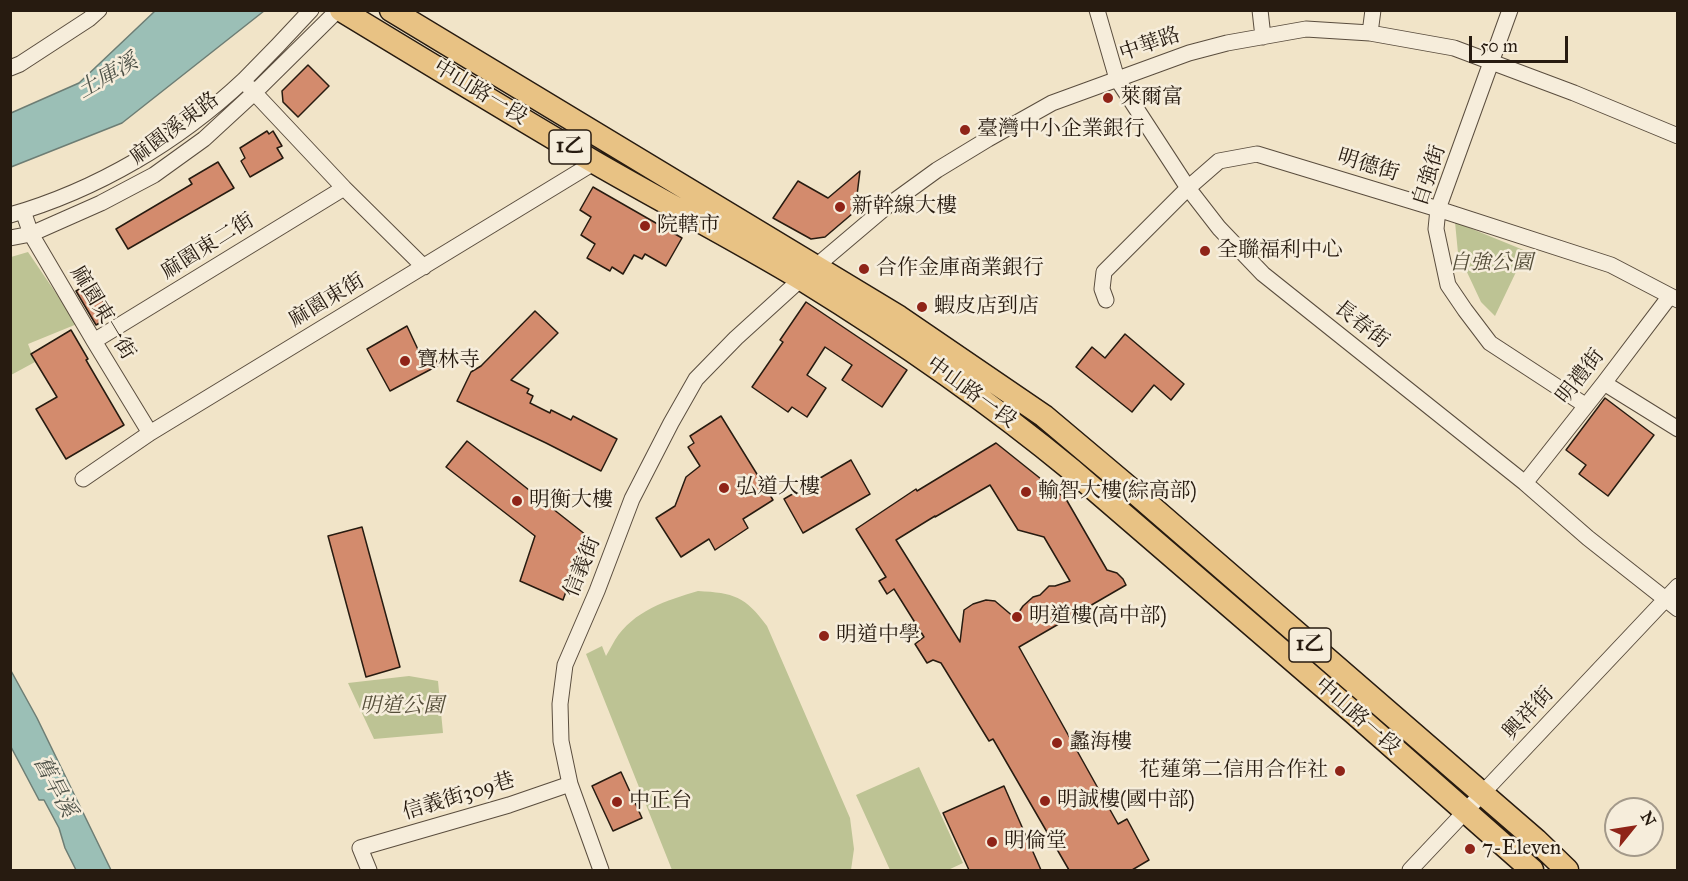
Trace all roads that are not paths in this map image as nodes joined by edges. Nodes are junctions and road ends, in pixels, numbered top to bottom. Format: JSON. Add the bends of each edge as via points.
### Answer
{"nodes":[{"id":1,"x":99,"y":10,"type":"edge"},
{"id":2,"x":311,"y":10,"type":"edge"},
{"id":3,"x":339,"y":10,"type":"edge"},
{"id":4,"x":391,"y":10,"type":"edge"},
{"id":5,"x":1097,"y":10,"type":"edge"},
{"id":6,"x":1260,"y":10,"type":"edge"},
{"id":7,"x":1373,"y":10,"type":"edge"},
{"id":8,"x":1510,"y":10,"type":"edge"},
{"id":9,"x":1370,"y":33,"type":"junction"},
{"id":10,"x":1263,"y":36,"type":"junction"},
{"id":11,"x":1491,"y":62,"type":"junction"},
{"id":12,"x":10,"y":68,"type":"edge"},
{"id":13,"x":1117,"y":79,"type":"junction"},
{"id":14,"x":243,"y":80,"type":"junction"},
{"id":15,"x":254,"y":93,"type":"junction"},
{"id":16,"x":1677,"y":136,"type":"edge"},
{"id":17,"x":595,"y":162,"type":"junction"},
{"id":18,"x":344,"y":188,"type":"junction"},
{"id":19,"x":1188,"y":188,"type":"junction"},
{"id":20,"x":1438,"y":209,"type":"junction"},
{"id":21,"x":17,"y":213,"type":"edge"},
{"id":22,"x":31,"y":234,"type":"junction"},
{"id":23,"x":10,"y":238,"type":"edge"},
{"id":24,"x":424,"y":267,"type":"junction"},
{"id":25,"x":808,"y":273,"type":"junction"},
{"id":26,"x":1673,"y":298,"type":"edge"},
{"id":27,"x":1106,"y":300,"type":"dead end"},
{"id":28,"x":94,"y":341,"type":"junction"},
{"id":29,"x":1604,"y":383,"type":"junction"},
{"id":30,"x":1585,"y":405,"type":"junction"},
{"id":31,"x":1677,"y":429,"type":"edge"},
{"id":32,"x":150,"y":433,"type":"junction"},
{"id":33,"x":83,"y":479,"type":"dead end"},
{"id":34,"x":1525,"y":483,"type":"junction"},
{"id":35,"x":1677,"y":586,"type":"edge"},
{"id":36,"x":1665,"y":599,"type":"junction"},
{"id":37,"x":1677,"y":609,"type":"edge"},
{"id":38,"x":570,"y":784,"type":"junction"},
{"id":39,"x":1482,"y":794,"type":"junction"},
{"id":40,"x":1466,"y":812,"type":"junction"},
{"id":41,"x":369,"y":870,"type":"edge"},
{"id":42,"x":601,"y":870,"type":"edge"},
{"id":43,"x":1410,"y":870,"type":"edge"},
{"id":44,"x":1532,"y":870,"type":"edge"},
{"id":45,"x":1567,"y":870,"type":"edge"}],
"edges":[{"from":1,"to":12,"type":"street"},
{"from":2,"to":14,"type":"street","name":"麻園溪東路"},
{"from":3,"to":15,"type":"street","name":"麻園溪東路"},
{"from":3,"to":17,"type":"main road","name":"中山路一段","number":"1乙"},
{"from":4,"to":25,"type":"main road","name":"中山路一段","number":"1乙"},
{"from":5,"to":13,"type":"street","name":"長春街"},
{"from":6,"to":10,"type":"street"},
{"from":7,"to":9,"type":"street"},
{"from":8,"to":11,"type":"street","name":"自強街"},
{"from":9,"to":10,"type":"street","name":"中華路","via":[[1306,29]]},
{"from":9,"to":11,"type":"street","name":"中華路","via":[[1454,48]]},
{"from":10,"to":13,"type":"street","name":"中華路","via":[[1189,53]]},
{"from":11,"to":16,"type":"street","name":"中華路"},
{"from":11,"to":20,"type":"street","name":"自強街"},
{"from":13,"to":19,"type":"street","name":"長春街"},
{"from":13,"to":25,"type":"street","name":"中華路","via":[[1052,103],[937,170]]},
{"from":14,"to":15,"type":"street"},
{"from":14,"to":21,"type":"street","name":"麻園溪東路","via":[[161,145],[124,168],[87,188]]},
{"from":15,"to":18,"type":"street"},
{"from":15,"to":22,"type":"street","name":"麻園溪東路","via":[[204,139],[154,175]]},
{"from":17,"to":24,"type":"street","name":"麻園東街"},
{"from":17,"to":25,"type":"main road","name":"中山路一段","number":"1乙"},
{"from":18,"to":24,"type":"street"},
{"from":18,"to":28,"type":"street","name":"麻園東二街"},
{"from":19,"to":20,"type":"street","name":"明德街","via":[[1219,161],[1257,154]]},
{"from":19,"to":27,"type":"street","name":"明德街","via":[[1104,272],[1101,290]]},
{"from":19,"to":34,"type":"street","name":"長春街","via":[[1263,274]]},
{"from":20,"to":26,"type":"street","name":"明德街","via":[[1611,265]]},
{"from":20,"to":30,"type":"street","name":"自強街","via":[[1436,229],[1448,285],[1465,310],[1490,343]]},
{"from":21,"to":22,"type":"street","name":"麻園東一街"},
{"from":22,"to":23,"type":"street","name":"麻園溪東路"},
{"from":22,"to":28,"type":"street","name":"麻園東一街"},
{"from":24,"to":32,"type":"street","name":"麻園東街"},
{"from":25,"to":38,"type":"street","name":"信義街","via":[[696,379],[632,499],[565,665],[561,741]]},
{"from":25,"to":39,"type":"main road","name":"中山路一段","number":"1乙","via":[[899,317],[1044,416]]},
{"from":25,"to":40,"type":"main road","name":"中山路一段","number":"1乙","via":[[1026,433]]},
{"from":26,"to":29,"type":"street","name":"明禮街"},
{"from":28,"to":32,"type":"street","name":"麻園東一街"},
{"from":29,"to":30,"type":"street","name":"明禮街"},
{"from":29,"to":31,"type":"street"},
{"from":30,"to":34,"type":"street","name":"明禮街"},
{"from":32,"to":33,"type":"street","name":"麻園東街"},
{"from":34,"to":36,"type":"street","name":"長春街"},
{"from":35,"to":36,"type":"street","name":"興祥街"},
{"from":36,"to":37,"type":"street","name":"長春街"},
{"from":36,"to":39,"type":"street","name":"興祥街"},
{"from":38,"to":41,"type":"street","name":"信義街309巷","via":[[360,848]]},
{"from":38,"to":42,"type":"street","name":"信義街"},
{"from":39,"to":40,"type":"street","name":"興祥街"},
{"from":39,"to":45,"type":"main road","name":"中山路一段","number":"1乙"},
{"from":40,"to":43,"type":"street","name":"興祥街"},
{"from":40,"to":44,"type":"main road","name":"中山路一段","number":"1乙"}]}
